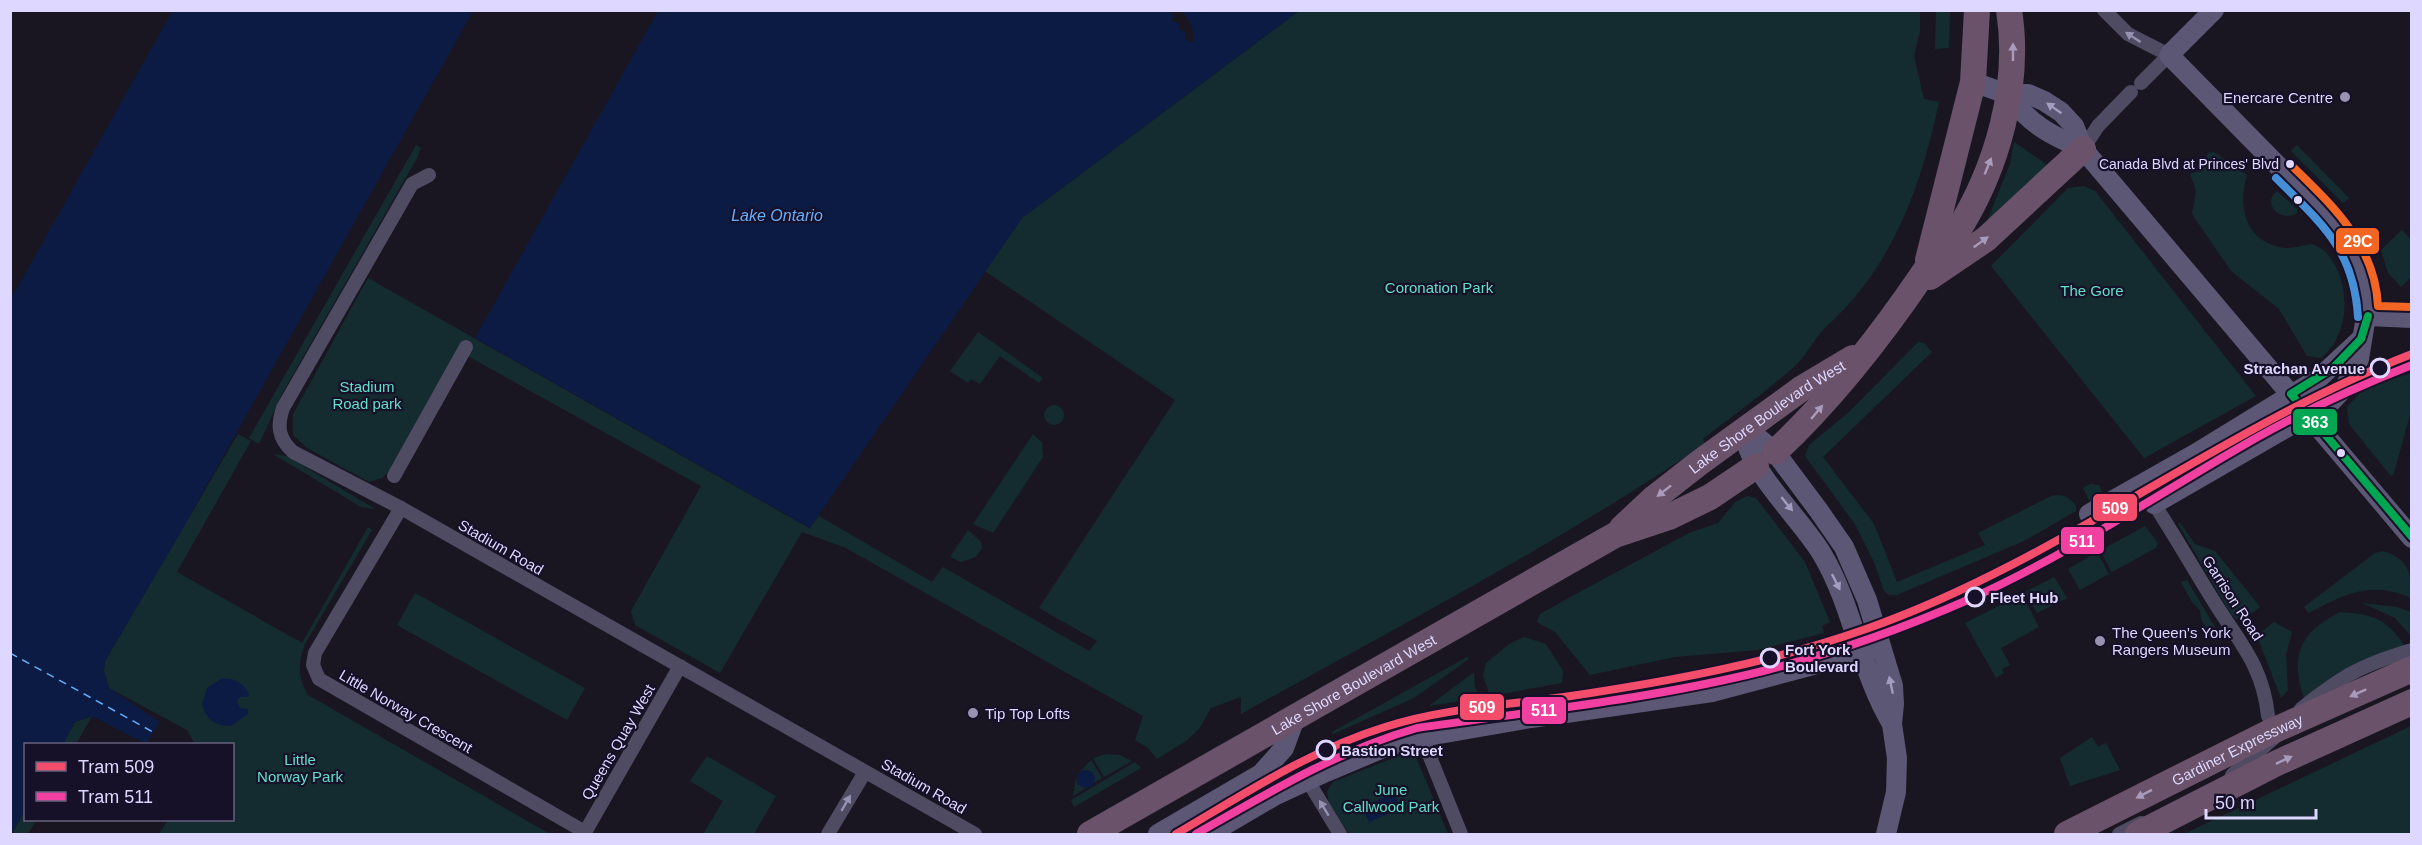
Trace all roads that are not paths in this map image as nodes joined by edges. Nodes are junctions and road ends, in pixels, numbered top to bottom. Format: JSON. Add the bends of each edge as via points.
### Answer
{"nodes":[{"id":1,"x":1977,"y":10,"type":"edge"},
{"id":2,"x":2009,"y":10,"type":"edge"},
{"id":3,"x":2104,"y":10,"type":"edge"},
{"id":4,"x":2214,"y":10,"type":"edge"},
{"id":5,"x":2169,"y":55,"type":"junction"},
{"id":6,"x":1973,"y":82,"type":"junction"},
{"id":7,"x":2007,"y":94,"type":"junction"},
{"id":8,"x":2083,"y":149,"type":"junction"},
{"id":9,"x":429,"y":175,"type":"dead end"},
{"id":10,"x":1920,"y":278,"type":"junction"},
{"id":11,"x":2367,"y":316,"type":"junction"},
{"id":12,"x":2412,"y":318,"type":"edge"},
{"id":13,"x":2361,"y":339,"type":"junction"},
{"id":14,"x":466,"y":347,"type":"dead end"},
{"id":15,"x":1866,"y":350,"type":"junction"},
{"id":16,"x":2291,"y":394,"type":"junction"},
{"id":17,"x":2310,"y":417,"type":"junction"},
{"id":18,"x":1745,"y":432,"type":"junction"},
{"id":19,"x":1765,"y":459,"type":"junction"},
{"id":20,"x":394,"y":476,"type":"dead end"},
{"id":21,"x":2154,"y":504,"type":"joint"},
{"id":22,"x":401,"y":508,"type":"junction"},
{"id":23,"x":2089,"y":514,"type":"dead end"},
{"id":24,"x":1615,"y":535,"type":"junction"},
{"id":25,"x":2412,"y":538,"type":"edge"},
{"id":26,"x":1881,"y":646,"type":"junction"},
{"id":27,"x":2412,"y":650,"type":"edge"},
{"id":28,"x":1860,"y":653,"type":"junction"},
{"id":29,"x":680,"y":666,"type":"junction"},
{"id":30,"x":2412,"y":669,"type":"edge"},
{"id":31,"x":2412,"y":702,"type":"edge"},
{"id":32,"x":2268,"y":716,"type":"dead end"},
{"id":33,"x":1295,"y":718,"type":"junction"},
{"id":34,"x":1892,"y":724,"type":"junction"},
{"id":35,"x":1422,"y":737,"type":"junction"},
{"id":36,"x":865,"y":772,"type":"junction"},
{"id":37,"x":1308,"y":781,"type":"junction"},
{"id":38,"x":584,"y":833,"type":"edge"},
{"id":39,"x":828,"y":834,"type":"edge"},
{"id":40,"x":975,"y":834,"type":"edge"},
{"id":41,"x":1090,"y":834,"type":"edge"},
{"id":42,"x":1158,"y":834,"type":"edge"},
{"id":43,"x":1209,"y":834,"type":"edge"},
{"id":44,"x":1340,"y":834,"type":"edge"},
{"id":45,"x":1461,"y":834,"type":"edge"},
{"id":46,"x":1886,"y":834,"type":"edge"},
{"id":47,"x":2067,"y":834,"type":"edge"},
{"id":48,"x":2120,"y":834,"type":"edge"},
{"id":49,"x":2138,"y":834,"type":"edge"}],
"edges":[{"from":1,"to":6,"type":"highway","name":"Lake Shore Boulevard West"},
{"from":7,"to":2,"type":"highway","name":"Lake Shore Boulevard West","one_way":true,"via":[[2013,66]]},
{"from":5,"to":3,"type":"street","one_way":true,"via":[[2128,34]]},
{"from":4,"to":5,"type":"street"},
{"from":5,"to":8,"type":"street","via":[[2098,126]]},
{"from":5,"to":11,"type":"street","via":[[2337,226],[2359,260],[2367,292]]},
{"from":6,"to":7,"type":"street"},
{"from":6,"to":10,"type":"highway","name":"Lake Shore Boulevard West"},
{"from":7,"to":8,"type":"street","via":[[2035,125]]},
{"from":10,"to":7,"type":"highway","name":"Lake Shore Boulevard West","one_way":true,"via":[[1955,234],[1977,195],[1993,154]]},
{"from":10,"to":8,"type":"highway","one_way":true,"via":[[1986,239]]},
{"from":8,"to":16,"type":"street"},
{"from":9,"to":22,"type":"street","name":"Stadium Road","via":[[412,184],[279,420],[281,438],[293,452]]},
{"from":10,"to":15,"type":"highway","name":"Lake Shore Boulevard West"},
{"from":11,"to":12,"type":"street"},
{"from":11,"to":13,"type":"street"},
{"from":13,"to":16,"type":"street","via":[[2333,368]]},
{"from":13,"to":17,"type":"street","via":[[2359,359],[2345,387]]},
{"from":14,"to":20,"type":"street"},
{"from":15,"to":18,"type":"highway","name":"Lake Shore Boulevard West","via":[[1801,388]]},
{"from":19,"to":15,"type":"highway","name":"Lake Shore Boulevard West","one_way":true,"via":[[1813,417]]},
{"from":16,"to":17,"type":"street"},
{"from":16,"to":23,"type":"street"},
{"from":17,"to":21,"type":"street"},
{"from":17,"to":25,"type":"street"},
{"from":18,"to":19,"type":"street","via":[[1755,435]]},
{"from":18,"to":24,"type":"highway","name":"Lake Shore Boulevard West","one_way":true,"via":[[1653,499]]},
{"from":19,"to":24,"type":"highway","name":"Lake Shore Boulevard West","via":[[1710,497],[1669,517]]},
{"from":19,"to":26,"type":"street","via":[[1844,547]]},
{"from":19,"to":28,"type":"street","one_way":true,"via":[[1823,555],[1843,596]]},
{"from":21,"to":32,"type":"street","name":"Garrison Road","via":[[2253,659]]},
{"from":22,"to":29,"type":"street","name":"Stadium Road"},
{"from":22,"to":38,"type":"street","name":"Little Norway Crescent","via":[[315,653],[313,664],[318,678]]},
{"from":24,"to":33,"type":"highway","name":"Lake Shore Boulevard West"},
{"from":26,"to":28,"type":"street"},
{"from":34,"to":26,"type":"street","one_way":true,"via":[[1893,686]]},
{"from":27,"to":48,"type":"street","via":[[2358,668],[2328,686],[2234,774]]},
{"from":28,"to":34,"type":"street"},
{"from":28,"to":35,"type":"street","via":[[1712,692]]},
{"from":29,"to":36,"type":"street","name":"Stadium Road"},
{"from":29,"to":38,"type":"street","name":"Queens Quay West"},
{"from":30,"to":47,"type":"highway","name":"Gardiner Expressway","one_way":true,"via":[[2268,733]]},
{"from":49,"to":31,"type":"highway","name":"Gardiner Expressway","one_way":true,"via":[[2277,763]]},
{"from":33,"to":41,"type":"highway","name":"Lake Shore Boulevard West"},
{"from":33,"to":42,"type":"street","via":[[1284,748],[1261,774]]},
{"from":34,"to":46,"type":"street","via":[[1897,776],[1895,803]]},
{"from":35,"to":37,"type":"street","via":[[1356,759]]},
{"from":35,"to":45,"type":"street"},
{"from":39,"to":36,"type":"street","one_way":true},
{"from":36,"to":40,"type":"street","name":"Stadium Road"},
{"from":37,"to":43,"type":"street"},
{"from":44,"to":37,"type":"street","one_way":true}]}
